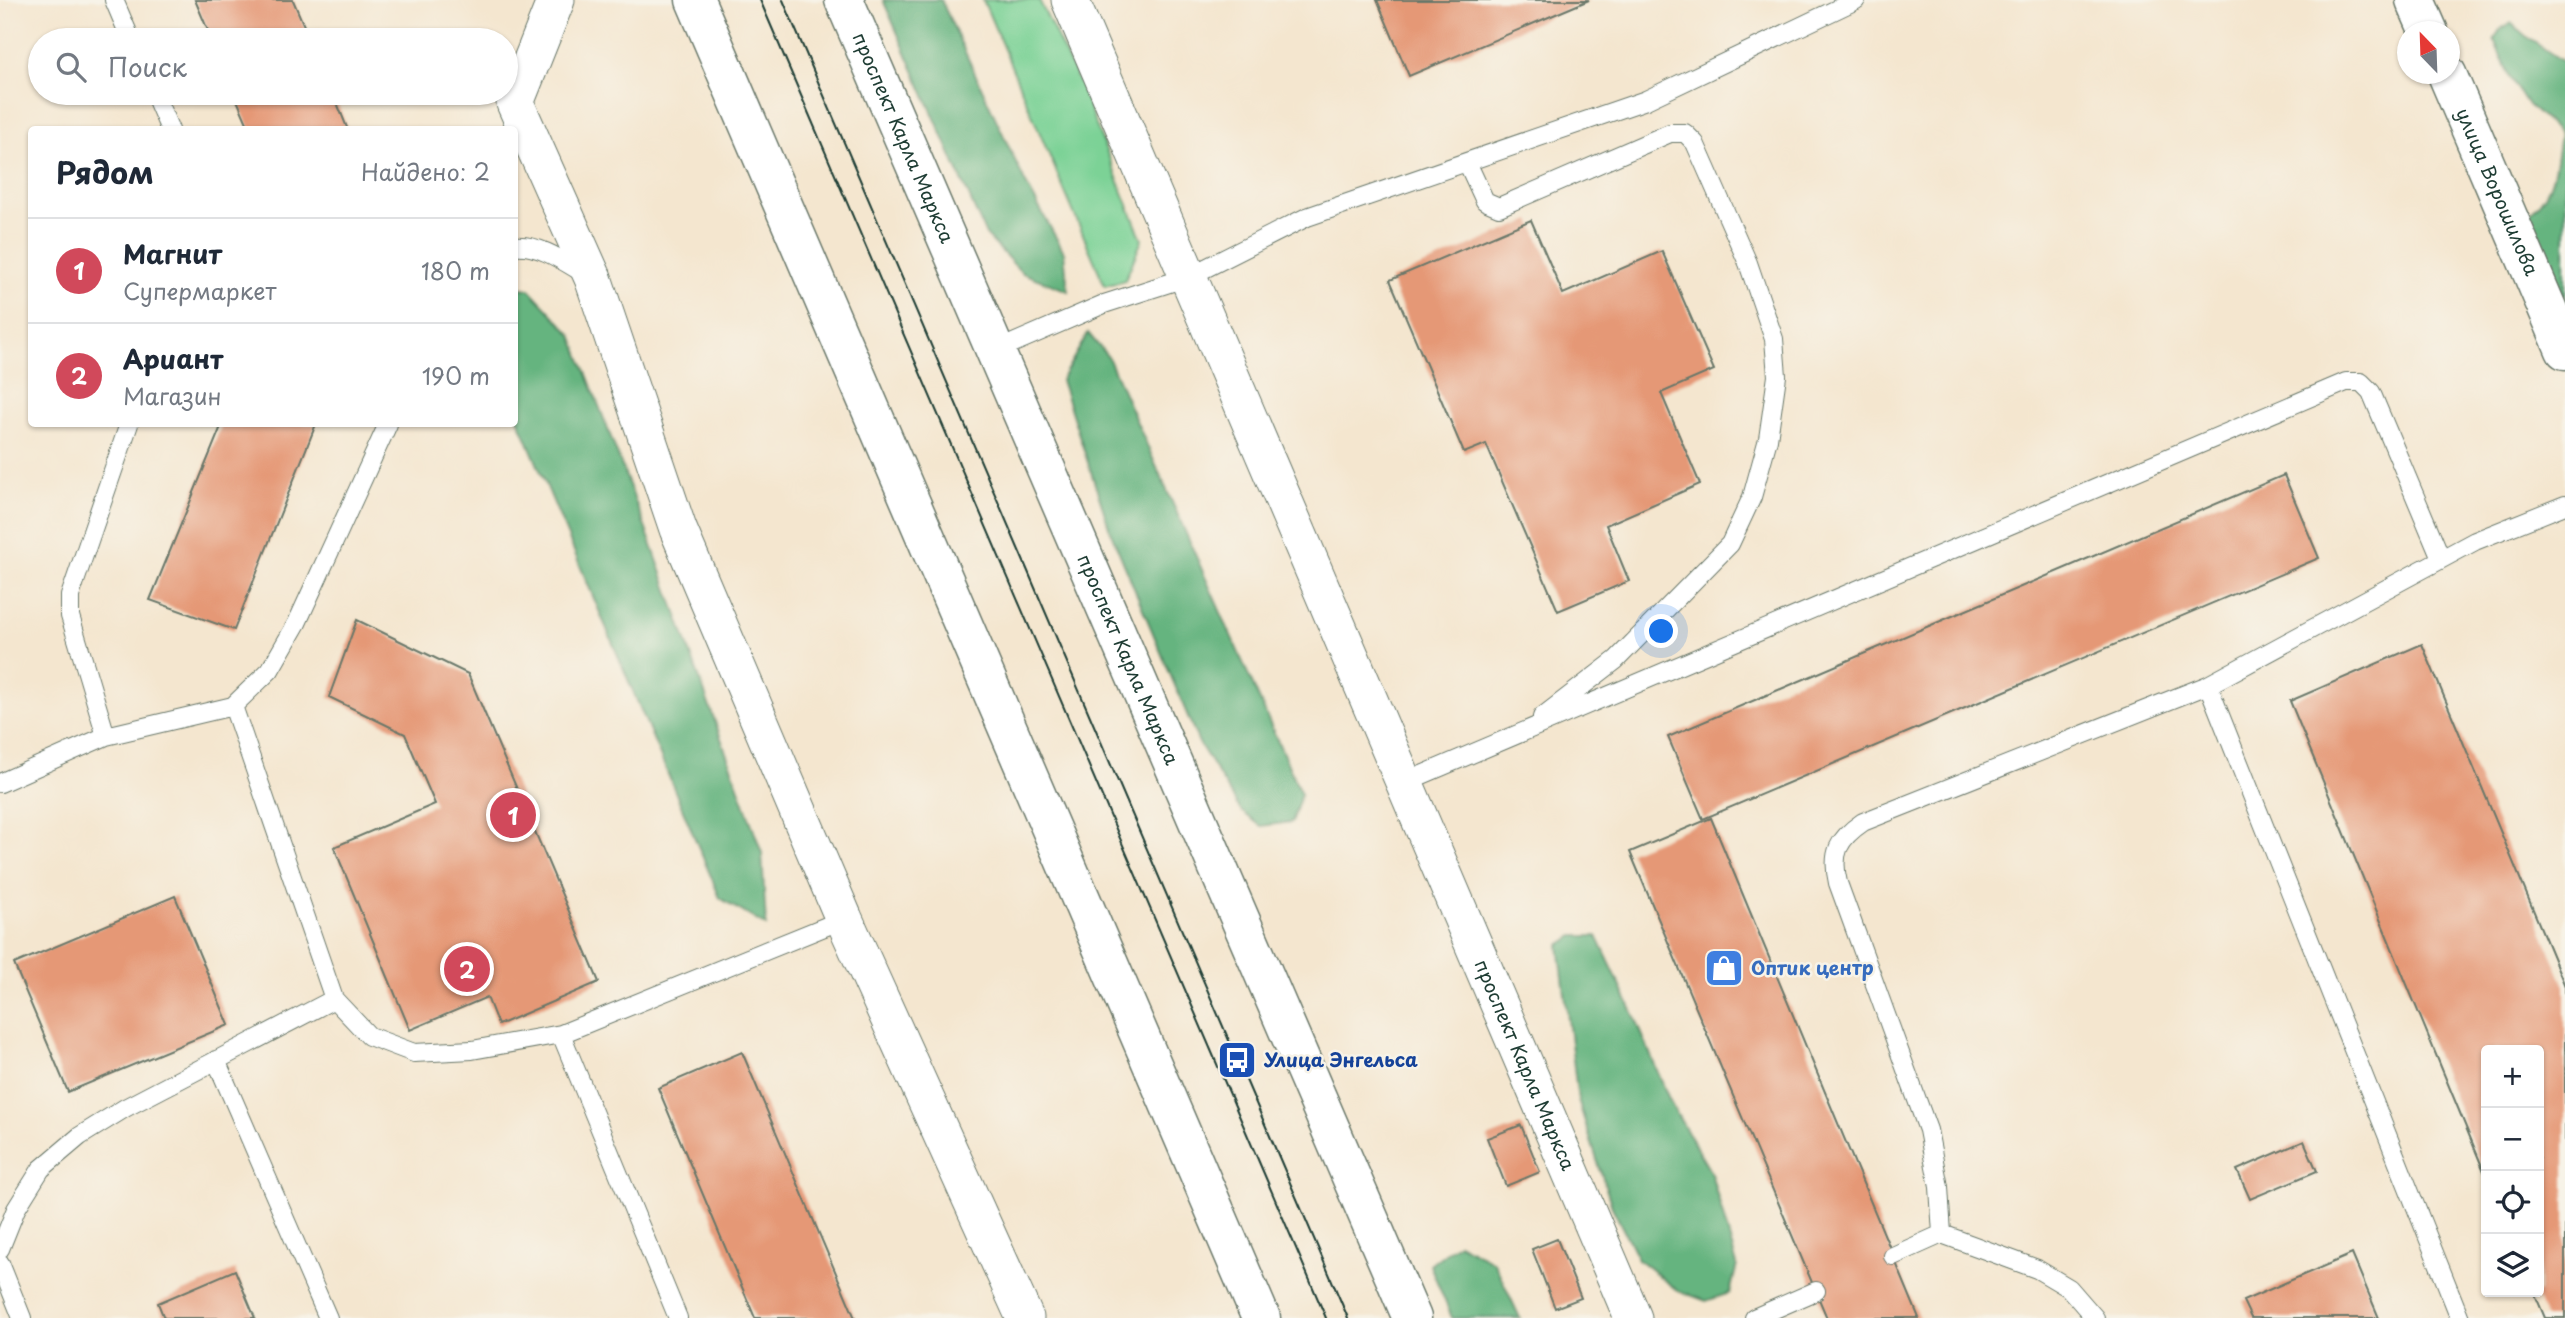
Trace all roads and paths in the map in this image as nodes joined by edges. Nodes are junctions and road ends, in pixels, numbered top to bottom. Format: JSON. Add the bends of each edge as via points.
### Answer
{"nodes":[{"id":1,"x":114,"y":0,"type":"edge"},
{"id":2,"x":556,"y":0,"type":"edge"},
{"id":3,"x":695,"y":0,"type":"edge"},
{"id":4,"x":844,"y":0,"type":"edge"},
{"id":5,"x":1070,"y":0,"type":"edge"},
{"id":6,"x":1856,"y":0,"type":"edge"},
{"id":7,"x":2415,"y":0,"type":"edge"},
{"id":8,"x":2424,"y":21,"type":"edge"},
{"id":9,"x":126,"y":28,"type":"edge"},
{"id":10,"x":2451,"y":84,"type":"edge"},
{"id":11,"x":518,"y":98,"type":"edge"},
{"id":12,"x":159,"y":105,"type":"edge"},
{"id":13,"x":168,"y":126,"type":"edge"},
{"id":14,"x":518,"y":130,"type":"edge"},
{"id":15,"x":1466,"y":162,"type":"junction"},
{"id":16,"x":518,"y":246,"type":"edge"},
{"id":17,"x":1188,"y":277,"type":"junction"},
{"id":18,"x":593,"y":278,"type":"junction"},
{"id":19,"x":2564,"y":345,"type":"edge"},
{"id":20,"x":995,"y":351,"type":"junction"},
{"id":21,"x":128,"y":427,"type":"edge"},
{"id":22,"x":387,"y":427,"type":"edge"},
{"id":23,"x":2565,"y":505,"type":"edge"},
{"id":24,"x":2441,"y":558,"type":"junction"},
{"id":25,"x":2208,"y":685,"type":"junction"},
{"id":26,"x":233,"y":706,"type":"junction"},
{"id":27,"x":1523,"y":732,"type":"junction"},
{"id":28,"x":106,"y":736,"type":"junction"},
{"id":29,"x":0,"y":783,"type":"edge"},
{"id":30,"x":1403,"y":783,"type":"junction"},
{"id":31,"x":845,"y":919,"type":"junction"},
{"id":32,"x":334,"y":999,"type":"junction"},
{"id":33,"x":561,"y":1034,"type":"junction"},
{"id":34,"x":216,"y":1059,"type":"junction"},
{"id":35,"x":1942,"y":1234,"type":"junction"},
{"id":36,"x":0,"y":1249,"type":"edge"},
{"id":37,"x":1894,"y":1256,"type":"dead end"},
{"id":38,"x":0,"y":1263,"type":"edge"},
{"id":39,"x":1816,"y":1291,"type":"dead end"},
{"id":40,"x":22,"y":1318,"type":"edge"},
{"id":41,"x":328,"y":1318,"type":"edge"},
{"id":42,"x":678,"y":1318,"type":"edge"},
{"id":43,"x":1025,"y":1318,"type":"edge"},
{"id":44,"x":1261,"y":1318,"type":"edge"},
{"id":45,"x":1412,"y":1318,"type":"edge"},
{"id":46,"x":1633,"y":1318,"type":"edge"},
{"id":47,"x":1755,"y":1318,"type":"edge"},
{"id":48,"x":2095,"y":1318,"type":"edge"},
{"id":49,"x":2460,"y":1318,"type":"edge"}],
"edges":[{"from":1,"to":9,"type":"lane"},
{"from":2,"to":11,"type":"street"},
{"from":3,"to":44,"type":"main road"},
{"from":4,"to":20,"type":"main road","name":"проспект Карла Маркса"},
{"from":5,"to":17,"type":"street","name":"проспект Карла Маркса"},
{"from":6,"to":15,"type":"lane","via":[[1646,100]]},
{"from":7,"to":8,"type":"main road"},
{"from":10,"to":19,"type":"main road","name":"улица Ворошилова"},
{"from":12,"to":13,"type":"lane"},
{"from":14,"to":18,"type":"street"},
{"from":15,"to":17,"type":"lane","via":[[1307,217]]},
{"from":15,"to":27,"type":"lane","via":[[1485,201],[1499,207],[1670,133],[1691,137],[1748,263],[1774,339],[1777,376],[1768,439],[1752,497],[1730,544],[1616,660]]},
{"from":16,"to":18,"type":"lane","via":[[556,257]]},
{"from":17,"to":20,"type":"lane","via":[[1104,304]]},
{"from":17,"to":30,"type":"street","name":"проспект Карла Маркса"},
{"from":18,"to":31,"type":"street","via":[[678,529]]},
{"from":20,"to":45,"type":"main road","name":"проспект Карла Маркса"},
{"from":21,"to":28,"type":"lane","via":[[70,596],[70,616]]},
{"from":22,"to":26,"type":"lane","via":[[297,623],[270,670]]},
{"from":23,"to":24,"type":"lane"},
{"from":24,"to":25,"type":"lane"},
{"from":24,"to":27,"type":"lane","via":[[2371,392],[2354,380]]},
{"from":25,"to":35,"type":"lane","via":[[1863,822],[1848,832],[1838,847],[1834,865],[1839,883],[1928,1130]]},
{"from":25,"to":49,"type":"lane"},
{"from":26,"to":28,"type":"lane"},
{"from":26,"to":32,"type":"lane"},
{"from":27,"to":30,"type":"lane"},
{"from":28,"to":29,"type":"lane"},
{"from":30,"to":46,"type":"street","name":"проспект Карла Маркса"},
{"from":31,"to":33,"type":"lane"},
{"from":31,"to":43,"type":"street"},
{"from":32,"to":33,"type":"lane","via":[[369,1036],[414,1053]]},
{"from":32,"to":34,"type":"lane"},
{"from":33,"to":42,"type":"lane"},
{"from":34,"to":36,"type":"lane","via":[[80,1136],[41,1169],[16,1209]]},
{"from":34,"to":41,"type":"lane"},
{"from":35,"to":37,"type":"lane"},
{"from":35,"to":48,"type":"lane","via":[[2037,1269],[2069,1288]]},
{"from":38,"to":40,"type":"lane"},
{"from":39,"to":47,"type":"lane"}]}
